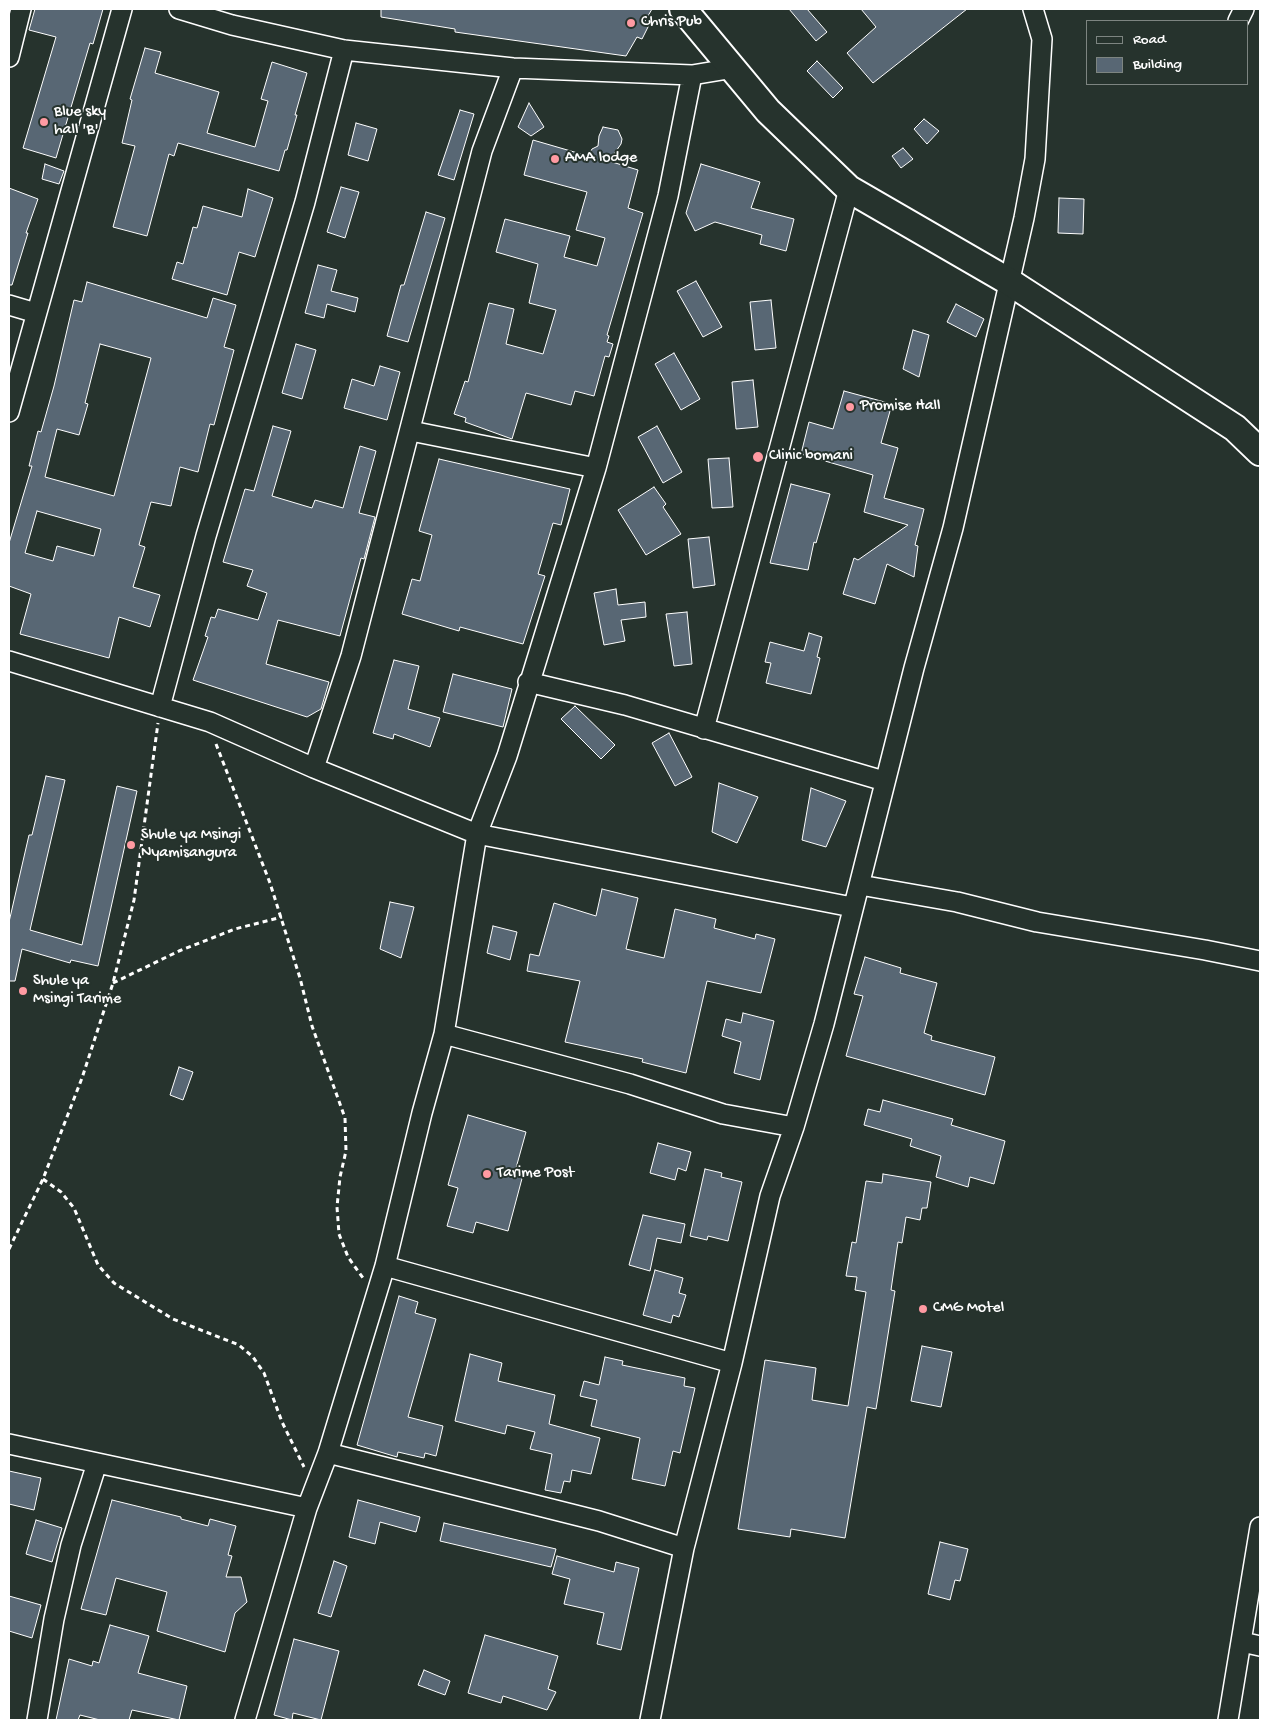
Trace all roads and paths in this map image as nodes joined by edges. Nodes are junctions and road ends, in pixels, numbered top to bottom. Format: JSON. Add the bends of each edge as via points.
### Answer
{"nodes":[{"id":1,"x":21,"y":9,"type":"edge"},
{"id":2,"x":122,"y":9,"type":"edge"},
{"id":3,"x":179,"y":9,"type":"edge"},
{"id":4,"x":683,"y":9,"type":"edge"},
{"id":5,"x":1038,"y":12,"type":"edge"},
{"id":6,"x":344,"y":50,"type":"junction"},
{"id":7,"x":9,"y":57,"type":"edge"},
{"id":8,"x":513,"y":68,"type":"junction"},
{"id":9,"x":734,"y":68,"type":"junction"},
{"id":10,"x":692,"y":75,"type":"junction"},
{"id":11,"x":849,"y":189,"type":"junction"},
{"id":12,"x":1008,"y":281,"type":"junction"},
{"id":13,"x":9,"y":305,"type":"edge"},
{"id":14,"x":36,"y":313,"type":"junction"},
{"id":15,"x":9,"y":412,"type":"edge"},
{"id":16,"x":411,"y":431,"type":"junction"},
{"id":17,"x":1260,"y":452,"type":"edge"},
{"id":18,"x":596,"y":468,"type":"junction"},
{"id":19,"x":9,"y":661,"type":"edge"},
{"id":20,"x":528,"y":682,"type":"junction"},
{"id":21,"x":160,"y":708,"type":"junction"},
{"id":22,"x":210,"y":722,"type":"junction"},
{"id":23,"x":704,"y":729,"type":"junction"},
{"id":24,"x":314,"y":768,"type":"junction"},
{"id":25,"x":884,"y":781,"type":"junction"},
{"id":26,"x":477,"y":834,"type":"junction"},
{"id":27,"x":860,"y":885,"type":"junction"},
{"id":28,"x":852,"y":907,"type":"junction"},
{"id":29,"x":282,"y":917,"type":"junction"},
{"id":30,"x":1260,"y":961,"type":"edge"},
{"id":31,"x":113,"y":983,"type":"junction"},
{"id":32,"x":444,"y":1034,"type":"junction"},
{"id":33,"x":794,"y":1127,"type":"junction"},
{"id":34,"x":43,"y":1179,"type":"junction"},
{"id":35,"x":9,"y":1250,"type":"edge"},
{"id":36,"x":386,"y":1266,"type":"junction"},
{"id":37,"x":378,"y":1290,"type":"junction"},
{"id":38,"x":732,"y":1362,"type":"junction"},
{"id":39,"x":9,"y":1444,"type":"edge"},
{"id":40,"x":328,"y":1453,"type":"junction"},
{"id":41,"x":97,"y":1463,"type":"junction"},
{"id":42,"x":314,"y":1490,"type":"junction"},
{"id":43,"x":307,"y":1508,"type":"junction"},
{"id":44,"x":1260,"y":1527,"type":"edge"},
{"id":45,"x":684,"y":1548,"type":"junction"},
{"id":46,"x":1242,"y":1642,"type":"junction"},
{"id":47,"x":1260,"y":1646,"type":"edge"},
{"id":48,"x":37,"y":1720,"type":"edge"},
{"id":49,"x":245,"y":1720,"type":"edge"},
{"id":50,"x":650,"y":1720,"type":"edge"},
{"id":51,"x":1228,"y":1720,"type":"edge"}],
"edges":[{"from":1,"to":7,"type":"street"},
{"from":2,"to":14,"type":"street"},
{"from":3,"to":6,"type":"street","via":[[232,25]]},
{"from":4,"to":9,"type":"main road"},
{"from":5,"to":12,"type":"street","via":[[1042,39],[1034,158],[1024,218]]},
{"from":6,"to":8,"type":"street"},
{"from":6,"to":21,"type":"street","via":[[305,202],[206,536]]},
{"from":8,"to":10,"type":"street"},
{"from":8,"to":16,"type":"street","via":[[482,151]]},
{"from":9,"to":10,"type":"street"},
{"from":9,"to":11,"type":"main road","via":[[768,111]]},
{"from":10,"to":18,"type":"street","via":[[668,196]]},
{"from":11,"to":12,"type":"main road"},
{"from":11,"to":23,"type":"street"},
{"from":12,"to":17,"type":"main road","via":[[1235,428]]},
{"from":12,"to":25,"type":"street","via":[[953,528]]},
{"from":13,"to":14,"type":"street"},
{"from":14,"to":15,"type":"street"},
{"from":16,"to":18,"type":"street"},
{"from":16,"to":24,"type":"street","via":[[352,656]]},
{"from":18,"to":20,"type":"street"},
{"from":19,"to":21,"type":"street"},
{"from":20,"to":23,"type":"street","via":[[625,705]]},
{"from":20,"to":26,"type":"street","via":[[507,756]]},
{"from":21,"to":22,"type":"street"},
{"from":21,"to":31,"type":"path","via":[[134,900]]},
{"from":22,"to":24,"type":"street"},
{"from":22,"to":29,"type":"path","via":[[220,758],[242,805]]},
{"from":23,"to":25,"type":"street"},
{"from":24,"to":26,"type":"street"},
{"from":25,"to":27,"type":"street"},
{"from":26,"to":28,"type":"street"},
{"from":26,"to":32,"type":"street"},
{"from":27,"to":28,"type":"street"},
{"from":27,"to":30,"type":"street","via":[[957,902],[1037,922]]},
{"from":28,"to":33,"type":"street","via":[[824,1024]]},
{"from":29,"to":31,"type":"path","via":[[235,929],[179,951]]},
{"from":29,"to":37,"type":"path","via":[[312,1026],[345,1118],[346,1144],[337,1207],[339,1234],[360,1275]]},
{"from":31,"to":34,"type":"path","via":[[82,1078]]},
{"from":32,"to":33,"type":"street","via":[[630,1084],[723,1114]]},
{"from":32,"to":36,"type":"street"},
{"from":33,"to":38,"type":"street","via":[[770,1196]]},
{"from":34,"to":35,"type":"path"},
{"from":34,"to":42,"type":"path","via":[[61,1192],[74,1208],[98,1265],[114,1284],[173,1319],[239,1345],[253,1357],[264,1373],[282,1422]]},
{"from":36,"to":37,"type":"street"},
{"from":36,"to":38,"type":"street"},
{"from":37,"to":40,"type":"street"},
{"from":38,"to":45,"type":"street"},
{"from":39,"to":41,"type":"street"},
{"from":40,"to":42,"type":"street"},
{"from":40,"to":45,"type":"street","via":[[599,1521]]},
{"from":41,"to":43,"type":"street"},
{"from":41,"to":48,"type":"street","via":[[71,1545],[54,1619]]},
{"from":42,"to":43,"type":"street"},
{"from":43,"to":49,"type":"street"},
{"from":44,"to":46,"type":"street"},
{"from":45,"to":50,"type":"street"},
{"from":46,"to":47,"type":"street"},
{"from":46,"to":51,"type":"street"}]}
